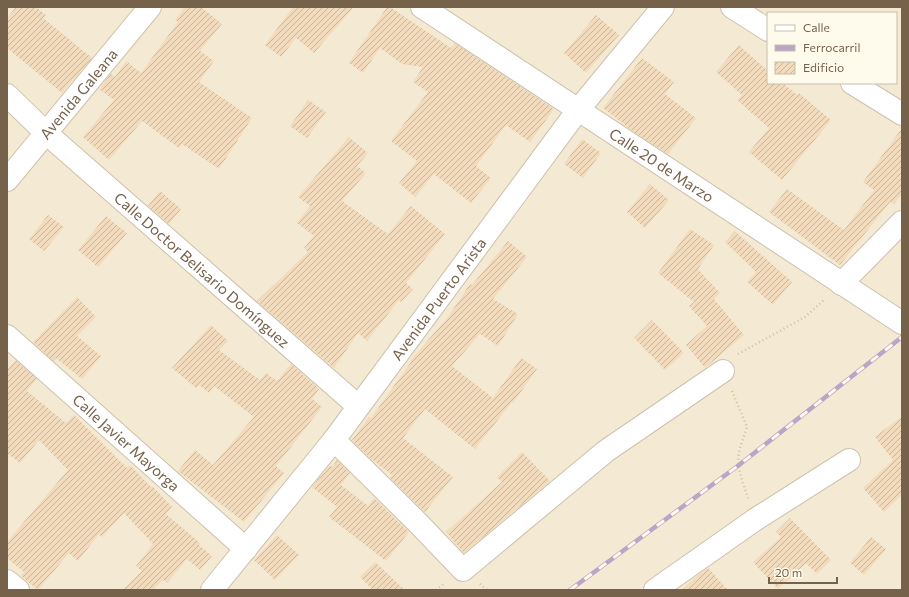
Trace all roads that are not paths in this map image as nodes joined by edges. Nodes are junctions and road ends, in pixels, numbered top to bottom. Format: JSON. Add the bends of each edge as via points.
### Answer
{"nodes":[{"id":1,"x":150,"y":7,"type":"edge"},
{"id":2,"x":422,"y":7,"type":"edge"},
{"id":3,"x":663,"y":7,"type":"edge"},
{"id":4,"x":732,"y":7,"type":"edge"},
{"id":5,"x":767,"y":29,"type":"edge"},
{"id":6,"x":854,"y":84,"type":"edge"},
{"id":7,"x":7,"y":95,"type":"edge"},
{"id":8,"x":578,"y":110,"type":"junction"},
{"id":9,"x":902,"y":114,"type":"edge"},
{"id":10,"x":46,"y":133,"type":"junction"},
{"id":11,"x":7,"y":180,"type":"edge"},
{"id":12,"x":902,"y":222,"type":"edge"},
{"id":13,"x":841,"y":284,"type":"junction"},
{"id":14,"x":902,"y":323,"type":"edge"},
{"id":15,"x":7,"y":336,"type":"edge"},
{"id":16,"x":723,"y":370,"type":"road end"},
{"id":17,"x":358,"y":406,"type":"junction"},
{"id":18,"x":334,"y":440,"type":"junction"},
{"id":19,"x":849,"y":460,"type":"dead end"},
{"id":20,"x":246,"y":549,"type":"junction"},
{"id":21,"x":7,"y":581,"type":"edge"},
{"id":22,"x":18,"y":590,"type":"edge"},
{"id":23,"x":212,"y":590,"type":"edge"},
{"id":24,"x":655,"y":590,"type":"edge"}],
"edges":[{"from":1,"to":10,"type":"street","name":"Avenida Galeana"},
{"from":2,"to":8,"type":"street","name":"Calle 20 de Marzo"},
{"from":3,"to":8,"type":"street","name":"Avenida Puerto Arista"},
{"from":4,"to":5,"type":"street"},
{"from":6,"to":9,"type":"street"},
{"from":7,"to":10,"type":"street","name":"Calle Doctor Belisario Domínguez"},
{"from":8,"to":13,"type":"street","name":"Calle 20 de Marzo"},
{"from":8,"to":17,"type":"street","name":"Avenida Puerto Arista"},
{"from":10,"to":11,"type":"street","name":"Avenida Galeana"},
{"from":10,"to":17,"type":"street","name":"Calle Doctor Belisario Domínguez"},
{"from":12,"to":13,"type":"street"},
{"from":13,"to":14,"type":"street","name":"Calle 20 de Marzo"},
{"from":15,"to":20,"type":"street","name":"Calle Javier Mayorga"},
{"from":16,"to":18,"type":"street","via":[[606,451],[463,570]]},
{"from":17,"to":18,"type":"street","name":"Avenida Puerto Arista"},
{"from":18,"to":20,"type":"street","name":"Avenida Puerto Arista"},
{"from":19,"to":24,"type":"street","via":[[756,519]]},
{"from":20,"to":23,"type":"street","name":"Avenida Puerto Arista"},
{"from":21,"to":22,"type":"street"}]}
